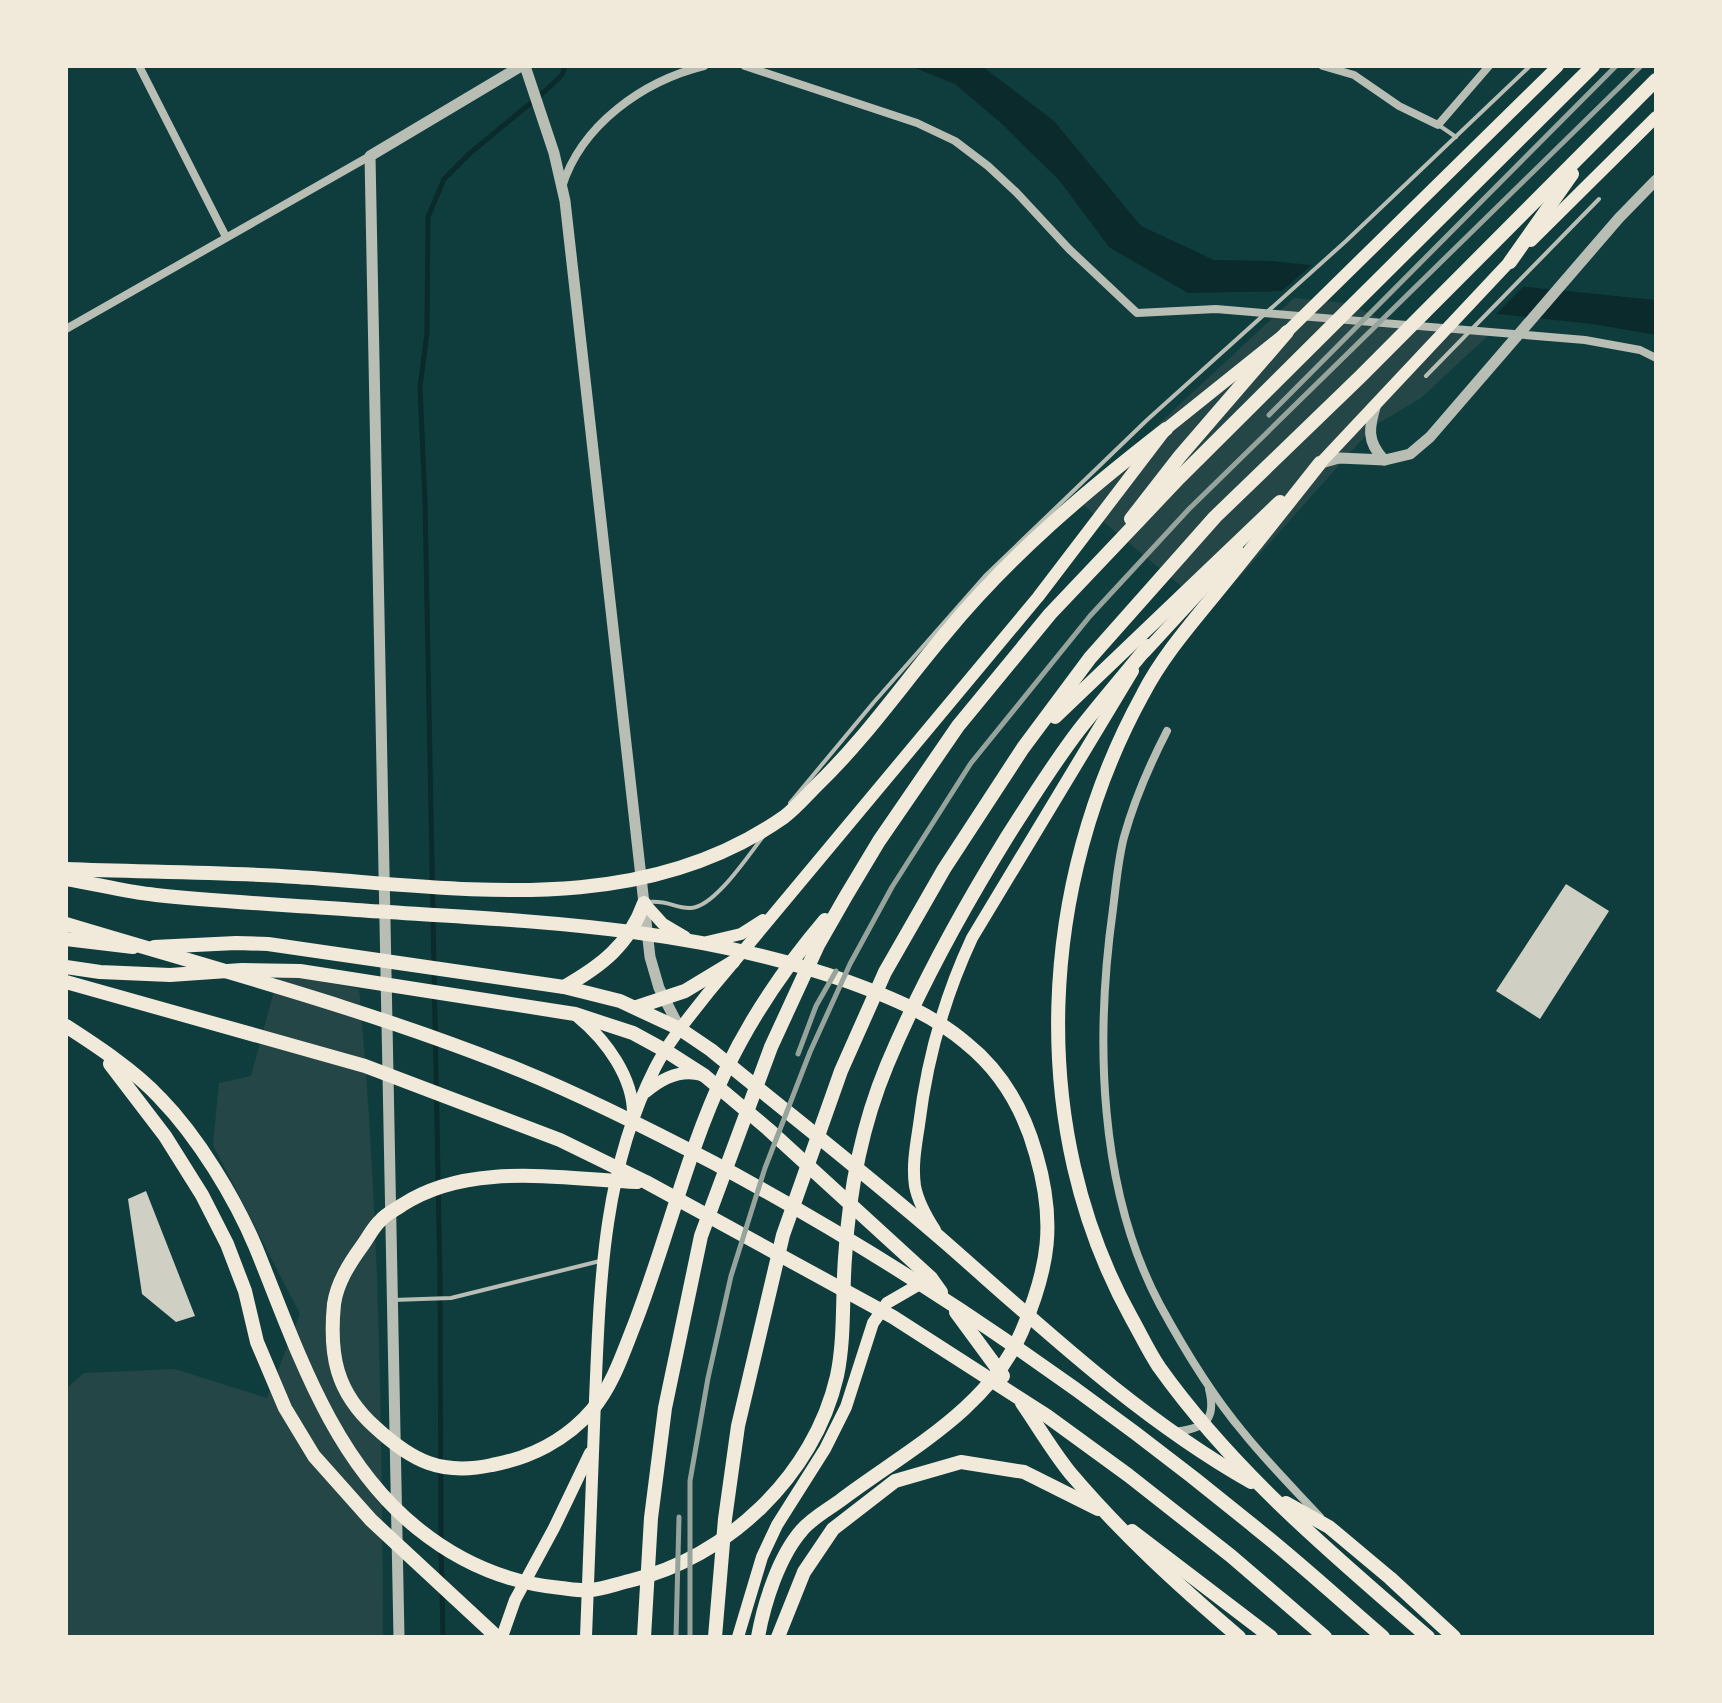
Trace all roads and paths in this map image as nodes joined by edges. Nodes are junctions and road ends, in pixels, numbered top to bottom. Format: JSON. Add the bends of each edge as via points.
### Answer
{"nodes":[{"id":1,"x":139,"y":66,"type":"edge"},
{"id":2,"x":523,"y":66,"type":"edge"},
{"id":3,"x":704,"y":66,"type":"edge"},
{"id":4,"x":745,"y":66,"type":"edge"},
{"id":5,"x":1323,"y":66,"type":"edge"},
{"id":6,"x":1489,"y":66,"type":"edge"},
{"id":7,"x":1530,"y":66,"type":"edge"},
{"id":8,"x":1558,"y":66,"type":"edge"},
{"id":9,"x":1593,"y":66,"type":"edge"},
{"id":10,"x":687,"y":68,"type":"edge"},
{"id":11,"x":1656,"y":80,"type":"edge"},
{"id":12,"x":1656,"y":117,"type":"edge"},
{"id":13,"x":1438,"y":125,"type":"junction"},
{"id":14,"x":1456,"y":138,"type":"junction"},
{"id":15,"x":1596,"y":140,"type":"junction"},
{"id":16,"x":370,"y":156,"type":"junction"},
{"id":17,"x":1656,"y":180,"type":"edge"},
{"id":18,"x":562,"y":187,"type":"junction"},
{"id":19,"x":1599,"y":199,"type":"dead end"},
{"id":20,"x":226,"y":237,"type":"junction"},
{"id":21,"x":1510,"y":262,"type":"junction"},
{"id":22,"x":66,"y":329,"type":"edge"},
{"id":23,"x":1287,"y":332,"type":"junction"},
{"id":24,"x":1656,"y":358,"type":"edge"},
{"id":25,"x":1426,"y":376,"type":"dead end"},
{"id":26,"x":1376,"y":404,"type":"junction"},
{"id":27,"x":1166,"y":429,"type":"junction"},
{"id":28,"x":1385,"y":460,"type":"junction"},
{"id":29,"x":1320,"y":463,"type":"junction"},
{"id":30,"x":1110,"y":549,"type":"junction"},
{"id":31,"x":1148,"y":646,"type":"junction"},
{"id":32,"x":1167,"y":731,"type":"dead end"},
{"id":33,"x":1023,"y":748,"type":"junction"},
{"id":34,"x":66,"y":869,"type":"edge"},
{"id":35,"x":66,"y":879,"type":"edge"},
{"id":36,"x":846,"y":896,"type":"junction"},
{"id":37,"x":783,"y":902,"type":"junction"},
{"id":38,"x":644,"y":903,"type":"junction"},
{"id":39,"x":66,"y":924,"type":"edge"},
{"id":40,"x":66,"y":939,"type":"edge"},
{"id":41,"x":733,"y":962,"type":"junction"},
{"id":42,"x":66,"y":967,"type":"edge"},
{"id":43,"x":66,"y":982,"type":"edge"},
{"id":44,"x":564,"y":987,"type":"junction"},
{"id":45,"x":664,"y":999,"type":"junction"},
{"id":46,"x":637,"y":1007,"type":"junction"},
{"id":47,"x":575,"y":1014,"type":"junction"},
{"id":48,"x":66,"y":1026,"type":"edge"},
{"id":49,"x":680,"y":1029,"type":"junction"},
{"id":50,"x":95,"y":1045,"type":"junction"},
{"id":51,"x":666,"y":1051,"type":"junction"},
{"id":52,"x":705,"y":1076,"type":"junction"},
{"id":53,"x":644,"y":1094,"type":"junction"},
{"id":54,"x":633,"y":1121,"type":"junction"},
{"id":55,"x":646,"y":1182,"type":"junction"},
{"id":56,"x":938,"y":1236,"type":"junction"},
{"id":57,"x":602,"y":1260,"type":"junction"},
{"id":58,"x":931,"y":1278,"type":"junction"},
{"id":59,"x":399,"y":1299,"type":"junction"},
{"id":60,"x":1208,"y":1384,"type":"junction"},
{"id":61,"x":1171,"y":1432,"type":"junction"},
{"id":62,"x":594,"y":1446,"type":"junction"},
{"id":63,"x":1329,"y":1527,"type":"junction"},
{"id":64,"x":399,"y":1637,"type":"edge"},
{"id":65,"x":500,"y":1637,"type":"edge"},
{"id":66,"x":586,"y":1637,"type":"edge"},
{"id":67,"x":644,"y":1637,"type":"edge"},
{"id":68,"x":715,"y":1637,"type":"edge"},
{"id":69,"x":738,"y":1637,"type":"edge"},
{"id":70,"x":758,"y":1637,"type":"edge"},
{"id":71,"x":778,"y":1637,"type":"edge"},
{"id":72,"x":1239,"y":1637,"type":"edge"},
{"id":73,"x":1271,"y":1637,"type":"edge"},
{"id":74,"x":1325,"y":1637,"type":"edge"},
{"id":75,"x":1383,"y":1637,"type":"edge"},
{"id":76,"x":1428,"y":1637,"type":"edge"},
{"id":77,"x":1454,"y":1637,"type":"edge"}],
"edges":[{"from":1,"to":20,"type":"street"},
{"from":2,"to":16,"type":"street"},
{"from":2,"to":18,"type":"street"},
{"from":3,"to":10,"type":"street"},
{"from":4,"to":24,"type":"street","via":[[917,123],[955,141],[1016,192],[1137,313],[1231,310],[1585,340]]},
{"from":5,"to":13,"type":"street","via":[[1354,75]]},
{"from":6,"to":13,"type":"street"},
{"from":7,"to":14,"type":"lane"},
{"from":8,"to":23,"type":"main road"},
{"from":9,"to":30,"type":"main road"},
{"from":10,"to":18,"type":"street","via":[[612,114],[580,148]]},
{"from":11,"to":15,"type":"main road"},
{"from":12,"to":21,"type":"main road"},
{"from":13,"to":14,"type":"lane"},
{"from":14,"to":38,"type":"lane","via":[[985,576],[713,897],[701,907],[687,909],[664,900]]},
{"from":15,"to":21,"type":"main road"},
{"from":15,"to":33,"type":"main road","via":[[1215,517],[1090,658]]},
{"from":16,"to":20,"type":"street"},
{"from":16,"to":59,"type":"street"},
{"from":17,"to":28,"type":"street","via":[[1430,437],[1410,454]]},
{"from":18,"to":38,"type":"street"},
{"from":19,"to":25,"type":"lane"},
{"from":20,"to":22,"type":"street"},
{"from":21,"to":26,"type":"main road"},
{"from":23,"to":27,"type":"main road"},
{"from":23,"to":30,"type":"main road","via":[[1145,497]]},
{"from":26,"to":28,"type":"street","via":[[1368,428],[1373,448]]},
{"from":26,"to":29,"type":"main road"},
{"from":27,"to":34,"type":"main road","via":[[1080,496],[1012,559],[946,632],[851,753],[786,816],[675,872],[553,890]]},
{"from":27,"to":37,"type":"main road","via":[[1038,597]]},
{"from":28,"to":29,"type":"street","via":[[1339,458]]},
{"from":29,"to":31,"type":"main road"},
{"from":29,"to":33,"type":"main road"},
{"from":29,"to":76,"type":"main road","via":[[1169,652],[1119,739],[1080,848],[1064,924],[1059,1074],[1093,1233],[1114,1287],[1158,1365],[1263,1488]]},
{"from":30,"to":36,"type":"main road","via":[[958,726]]},
{"from":31,"to":50,"type":"main road","via":[[1037,790],[972,895],[887,1063],[865,1132],[850,1207],[838,1371],[814,1438],[752,1515],[725,1540],[681,1564],[589,1591],[529,1585],[468,1563],[417,1528],[374,1488],[342,1441],[255,1246],[195,1142],[159,1096]]},
{"from":31,"to":56,"type":"main road","via":[[972,938],[950,984],[924,1085],[914,1165],[916,1189]]},
{"from":32,"to":60,"type":"street","via":[[1124,838],[1105,963],[1103,1064],[1111,1149],[1126,1222],[1159,1303]]},
{"from":33,"to":68,"type":"main road","via":[[885,972],[829,1103],[783,1235],[738,1426]]},
{"from":35,"to":70,"type":"main road","via":[[153,895],[551,923],[730,948],[889,996],[966,1043],[995,1071],[1022,1114],[1047,1191],[1049,1240],[1038,1291],[1019,1338],[991,1382],[949,1422],[802,1529],[775,1577]]},
{"from":36,"to":55,"type":"main road","via":[[803,946],[724,1073],[658,1264],[614,1376],[592,1411],[556,1442],[520,1460],[472,1469],[434,1467],[395,1446],[362,1416],[338,1378],[331,1334],[336,1289],[381,1219],[413,1198],[458,1180]]},
{"from":36,"to":67,"type":"main road","via":[[771,1047],[701,1236],[665,1408]]},
{"from":37,"to":38,"type":"main road","via":[[741,934],[706,942],[673,932]]},
{"from":37,"to":41,"type":"main road"},
{"from":38,"to":44,"type":"main road","via":[[625,942]]},
{"from":38,"to":45,"type":"street","via":[[650,957]]},
{"from":39,"to":75,"type":"main road","via":[[382,1018],[524,1072],[642,1125],[773,1195],[899,1269],[1017,1348],[1257,1528]]},
{"from":40,"to":44,"type":"main road","via":[[130,947],[298,947]]},
{"from":41,"to":45,"type":"main road"},
{"from":41,"to":49,"type":"main road"},
{"from":42,"to":47,"type":"main road","via":[[157,975],[300,971]]},
{"from":43,"to":55,"type":"main road","via":[[365,1066],[560,1140]]},
{"from":44,"to":46,"type":"main road"},
{"from":45,"to":46,"type":"main road"},
{"from":45,"to":49,"type":"street"},
{"from":46,"to":49,"type":"main road"},
{"from":47,"to":51,"type":"main road","via":[[626,1030]]},
{"from":47,"to":54,"type":"main road","via":[[619,1067],[631,1094]]},
{"from":48,"to":50,"type":"main road"},
{"from":49,"to":51,"type":"main road"},
{"from":49,"to":56,"type":"main road"},
{"from":50,"to":65,"type":"main road","via":[[165,1136],[202,1195],[227,1244],[257,1342],[285,1408],[314,1456],[371,1520]]},
{"from":51,"to":52,"type":"main road"},
{"from":51,"to":53,"type":"main road"},
{"from":52,"to":53,"type":"main road","via":[[676,1075]]},
{"from":52,"to":58,"type":"main road"},
{"from":53,"to":54,"type":"main road"},
{"from":54,"to":57,"type":"main road","via":[[615,1177]]},
{"from":55,"to":74,"type":"main road","via":[[893,1317],[1047,1416],[1220,1547]]},
{"from":56,"to":61,"type":"main road"},
{"from":57,"to":59,"type":"lane","via":[[451,1298]]},
{"from":57,"to":62,"type":"main road"},
{"from":58,"to":69,"type":"main road","via":[[887,1303],[873,1323],[846,1407],[762,1557]]},
{"from":58,"to":72,"type":"main road","via":[[1069,1471],[1125,1535]]},
{"from":59,"to":64,"type":"street"},
{"from":60,"to":61,"type":"street","via":[[1213,1411],[1209,1419],[1196,1428]]},
{"from":60,"to":63,"type":"street","via":[[1242,1431]]},
{"from":61,"to":63,"type":"main road"},
{"from":62,"to":65,"type":"main road"},
{"from":62,"to":66,"type":"main road"},
{"from":63,"to":77,"type":"main road"},
{"from":71,"to":73,"type":"main road","via":[[804,1572],[833,1529],[895,1481],[961,1462],[1024,1472],[1112,1515]]}]}
